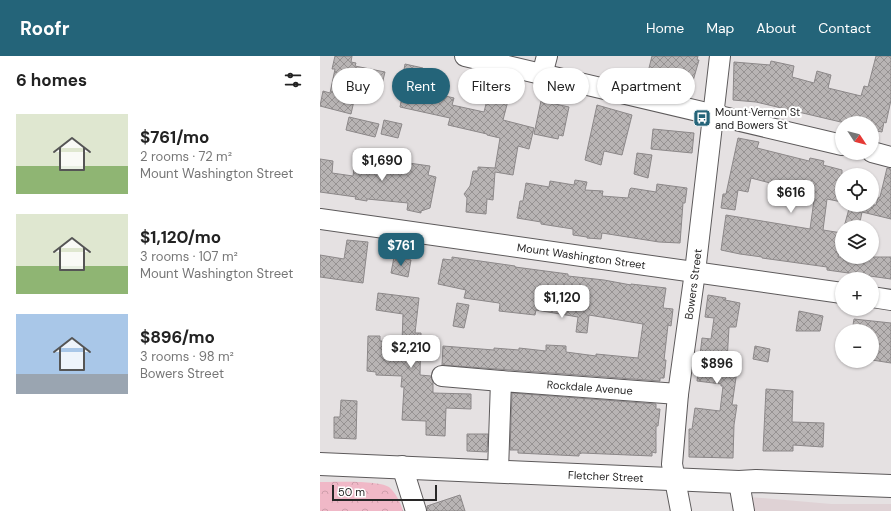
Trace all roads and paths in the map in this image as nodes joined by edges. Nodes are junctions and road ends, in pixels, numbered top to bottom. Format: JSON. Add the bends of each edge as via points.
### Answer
{"nodes":[{"id":1,"x":464,"y":56,"type":"edge"},
{"id":2,"x":720,"y":56,"type":"edge"},
{"id":3,"x":545,"y":65,"type":"edge"},
{"id":4,"x":714,"y":115,"type":"junction"},
{"id":5,"x":835,"y":143,"type":"edge"},
{"id":6,"x":879,"y":154,"type":"edge"},
{"id":7,"x":891,"y":157,"type":"edge"},
{"id":8,"x":320,"y":219,"type":"edge"},
{"id":9,"x":695,"y":272,"type":"junction"},
{"id":10,"x":835,"y":292,"type":"edge"},
{"id":11,"x":879,"y":299,"type":"edge"},
{"id":12,"x":891,"y":300,"type":"edge"},
{"id":13,"x":442,"y":376,"type":"dead end"},
{"id":14,"x":501,"y":381,"type":"junction"},
{"id":15,"x":678,"y":394,"type":"junction"},
{"id":16,"x":320,"y":464,"type":"edge"},
{"id":17,"x":402,"y":466,"type":"junction"},
{"id":18,"x":498,"y":471,"type":"junction"},
{"id":19,"x":675,"y":479,"type":"junction"},
{"id":20,"x":739,"y":482,"type":"junction"},
{"id":21,"x":891,"y":486,"type":"edge"},
{"id":22,"x":416,"y":511,"type":"edge"},
{"id":23,"x":681,"y":511,"type":"edge"},
{"id":24,"x":744,"y":511,"type":"edge"}],
"edges":[{"from":1,"to":3,"type":"street"},
{"from":2,"to":4,"type":"street","name":"Bowers Street"},
{"from":3,"to":4,"type":"street"},
{"from":4,"to":5,"type":"street"},
{"from":4,"to":9,"type":"street","name":"Bowers Street"},
{"from":6,"to":7,"type":"street"},
{"from":8,"to":9,"type":"street","name":"Mount Washington Street"},
{"from":9,"to":10,"type":"street","name":"Mount Washington Street"},
{"from":9,"to":15,"type":"street","name":"Bowers Street"},
{"from":11,"to":12,"type":"street"},
{"from":13,"to":14,"type":"street","name":"Rockdale Avenue"},
{"from":14,"to":15,"type":"street","name":"Rockdale Avenue"},
{"from":14,"to":18,"type":"street"},
{"from":15,"to":19,"type":"street","name":"Bowers Street","via":[[672,464]]},
{"from":16,"to":17,"type":"main road","name":"Fletcher Street"},
{"from":17,"to":18,"type":"main road","name":"Fletcher Street"},
{"from":17,"to":22,"type":"street"},
{"from":18,"to":19,"type":"main road","name":"Fletcher Street"},
{"from":19,"to":20,"type":"main road","name":"Fletcher Street"},
{"from":19,"to":23,"type":"street","name":"Bowers Street"},
{"from":20,"to":21,"type":"main road","name":"Fletcher Street"},
{"from":20,"to":24,"type":"street"}]}
